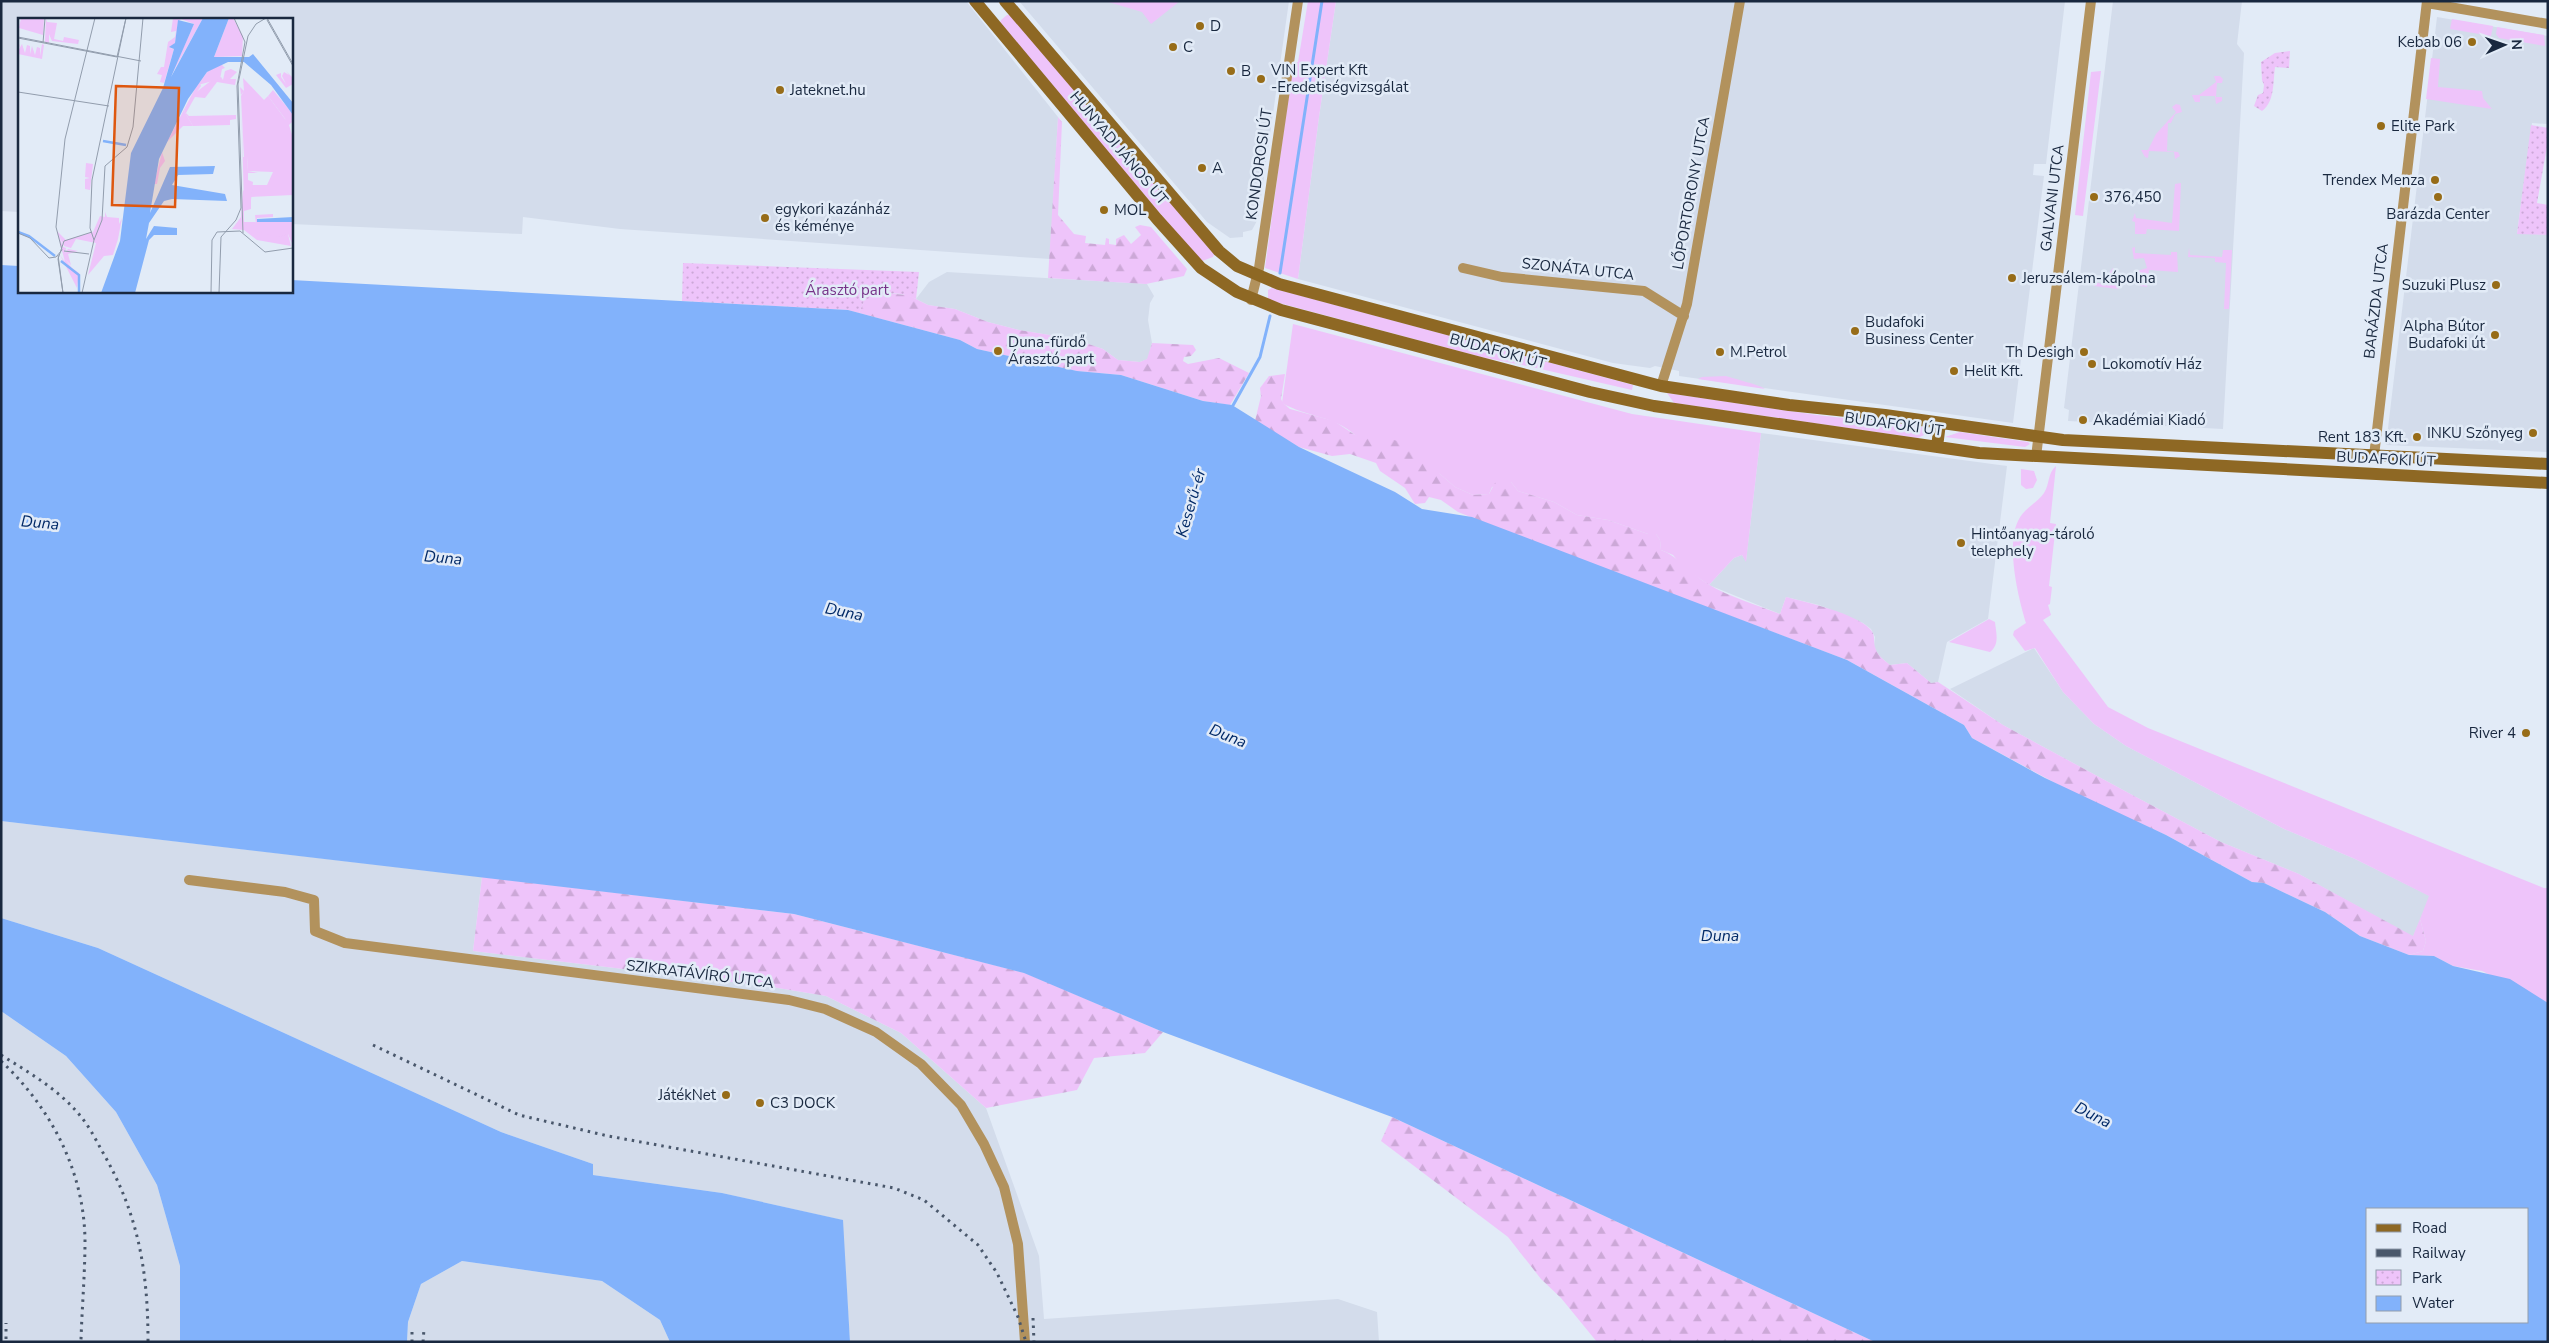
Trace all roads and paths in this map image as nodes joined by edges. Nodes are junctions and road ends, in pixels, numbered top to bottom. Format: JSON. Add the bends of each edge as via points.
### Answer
{"nodes":[{"id":1,"x":976,"y":1,"type":"edge"},
{"id":2,"x":1298,"y":1,"type":"edge"},
{"id":3,"x":1740,"y":1,"type":"edge"},
{"id":4,"x":2091,"y":1,"type":"edge"},
{"id":5,"x":2427,"y":2,"type":"edge"},
{"id":6,"x":1007,"y":4,"type":"edge"},
{"id":7,"x":991,"y":20,"type":"junction"},
{"id":8,"x":2548,"y":24,"type":"edge"},
{"id":9,"x":1463,"y":268,"type":"dead end"},
{"id":10,"x":1258,"y":276,"type":"junction"},
{"id":11,"x":1251,"y":300,"type":"junction"},
{"id":12,"x":1684,"y":316,"type":"junction"},
{"id":13,"x":1661,"y":386,"type":"junction"},
{"id":14,"x":1654,"y":406,"type":"junction"},
{"id":15,"x":1940,"y":423,"type":"junction"},
{"id":16,"x":2039,"y":437,"type":"junction"},
{"id":17,"x":2117,"y":443,"type":"junction"},
{"id":18,"x":1937,"y":447,"type":"junction"},
{"id":19,"x":2374,"y":456,"type":"junction"},
{"id":20,"x":2036,"y":457,"type":"junction"},
{"id":21,"x":2116,"y":462,"type":"junction"},
{"id":22,"x":2548,"y":464,"type":"edge"},
{"id":23,"x":2373,"y":474,"type":"junction"},
{"id":24,"x":2548,"y":483,"type":"edge"},
{"id":25,"x":189,"y":880,"type":"dead end"},
{"id":26,"x":1024,"y":1342,"type":"edge"}],
"edges":[{"from":1,"to":7,"type":"main road","name":"HUNYADI JÁNOS ÚT"},
{"from":2,"to":10,"type":"street","name":"KONDOROSI ÚT"},
{"from":3,"to":12,"type":"street","name":"LŐPORTORONY UTCA"},
{"from":4,"to":16,"type":"street","name":"GALVANI UTCA"},
{"from":5,"to":8,"type":"street"},
{"from":5,"to":19,"type":"street","name":"BARÁZDA UTCA"},
{"from":6,"to":7,"type":"main road"},
{"from":6,"to":10,"type":"main road","name":"HUNYADI JÁNOS ÚT","via":[[1203,234],[1237,266]]},
{"from":7,"to":11,"type":"main road","name":"HUNYADI JÁNOS ÚT","via":[[1184,250],[1214,278]]},
{"from":9,"to":12,"type":"street","name":"SZONÁTA UTCA","via":[[1502,277],[1644,291]]},
{"from":10,"to":11,"type":"street","name":"KONDOROSI ÚT"},
{"from":10,"to":13,"type":"main road","name":"BUDAFOKI ÚT","via":[[1316,295]]},
{"from":11,"to":14,"type":"main road","name":"BUDAFOKI ÚT","via":[[1479,363]]},
{"from":12,"to":13,"type":"street","name":"LŐPORTORONY UTCA"},
{"from":13,"to":14,"type":"main road"},
{"from":13,"to":15,"type":"main road","name":"BUDAFOKI ÚT"},
{"from":14,"to":18,"type":"main road","name":"BUDAFOKI ÚT"},
{"from":15,"to":16,"type":"main road","name":"BUDAFOKI ÚT"},
{"from":15,"to":18,"type":"main road"},
{"from":16,"to":17,"type":"main road","name":"BUDAFOKI ÚT"},
{"from":16,"to":20,"type":"street","name":"GALVANI UTCA"},
{"from":17,"to":19,"type":"main road","name":"BUDAFOKI ÚT"},
{"from":17,"to":21,"type":"main road"},
{"from":18,"to":20,"type":"main road","name":"BUDAFOKI ÚT"},
{"from":19,"to":22,"type":"main road","name":"BUDAFOKI ÚT"},
{"from":19,"to":23,"type":"main road"},
{"from":20,"to":21,"type":"main road","name":"BUDAFOKI ÚT"},
{"from":21,"to":23,"type":"main road","name":"BUDAFOKI ÚT"},
{"from":23,"to":24,"type":"main road","name":"BUDAFOKI ÚT"},
{"from":25,"to":26,"type":"street","name":"SZIKRATÁVÍRÓ UTCA","via":[[285,892],[314,900],[315,931],[345,943],[789,1000],[825,1009],[876,1032],[921,1064],[961,1105],[984,1144],[1004,1186],[1018,1244]]}]}
